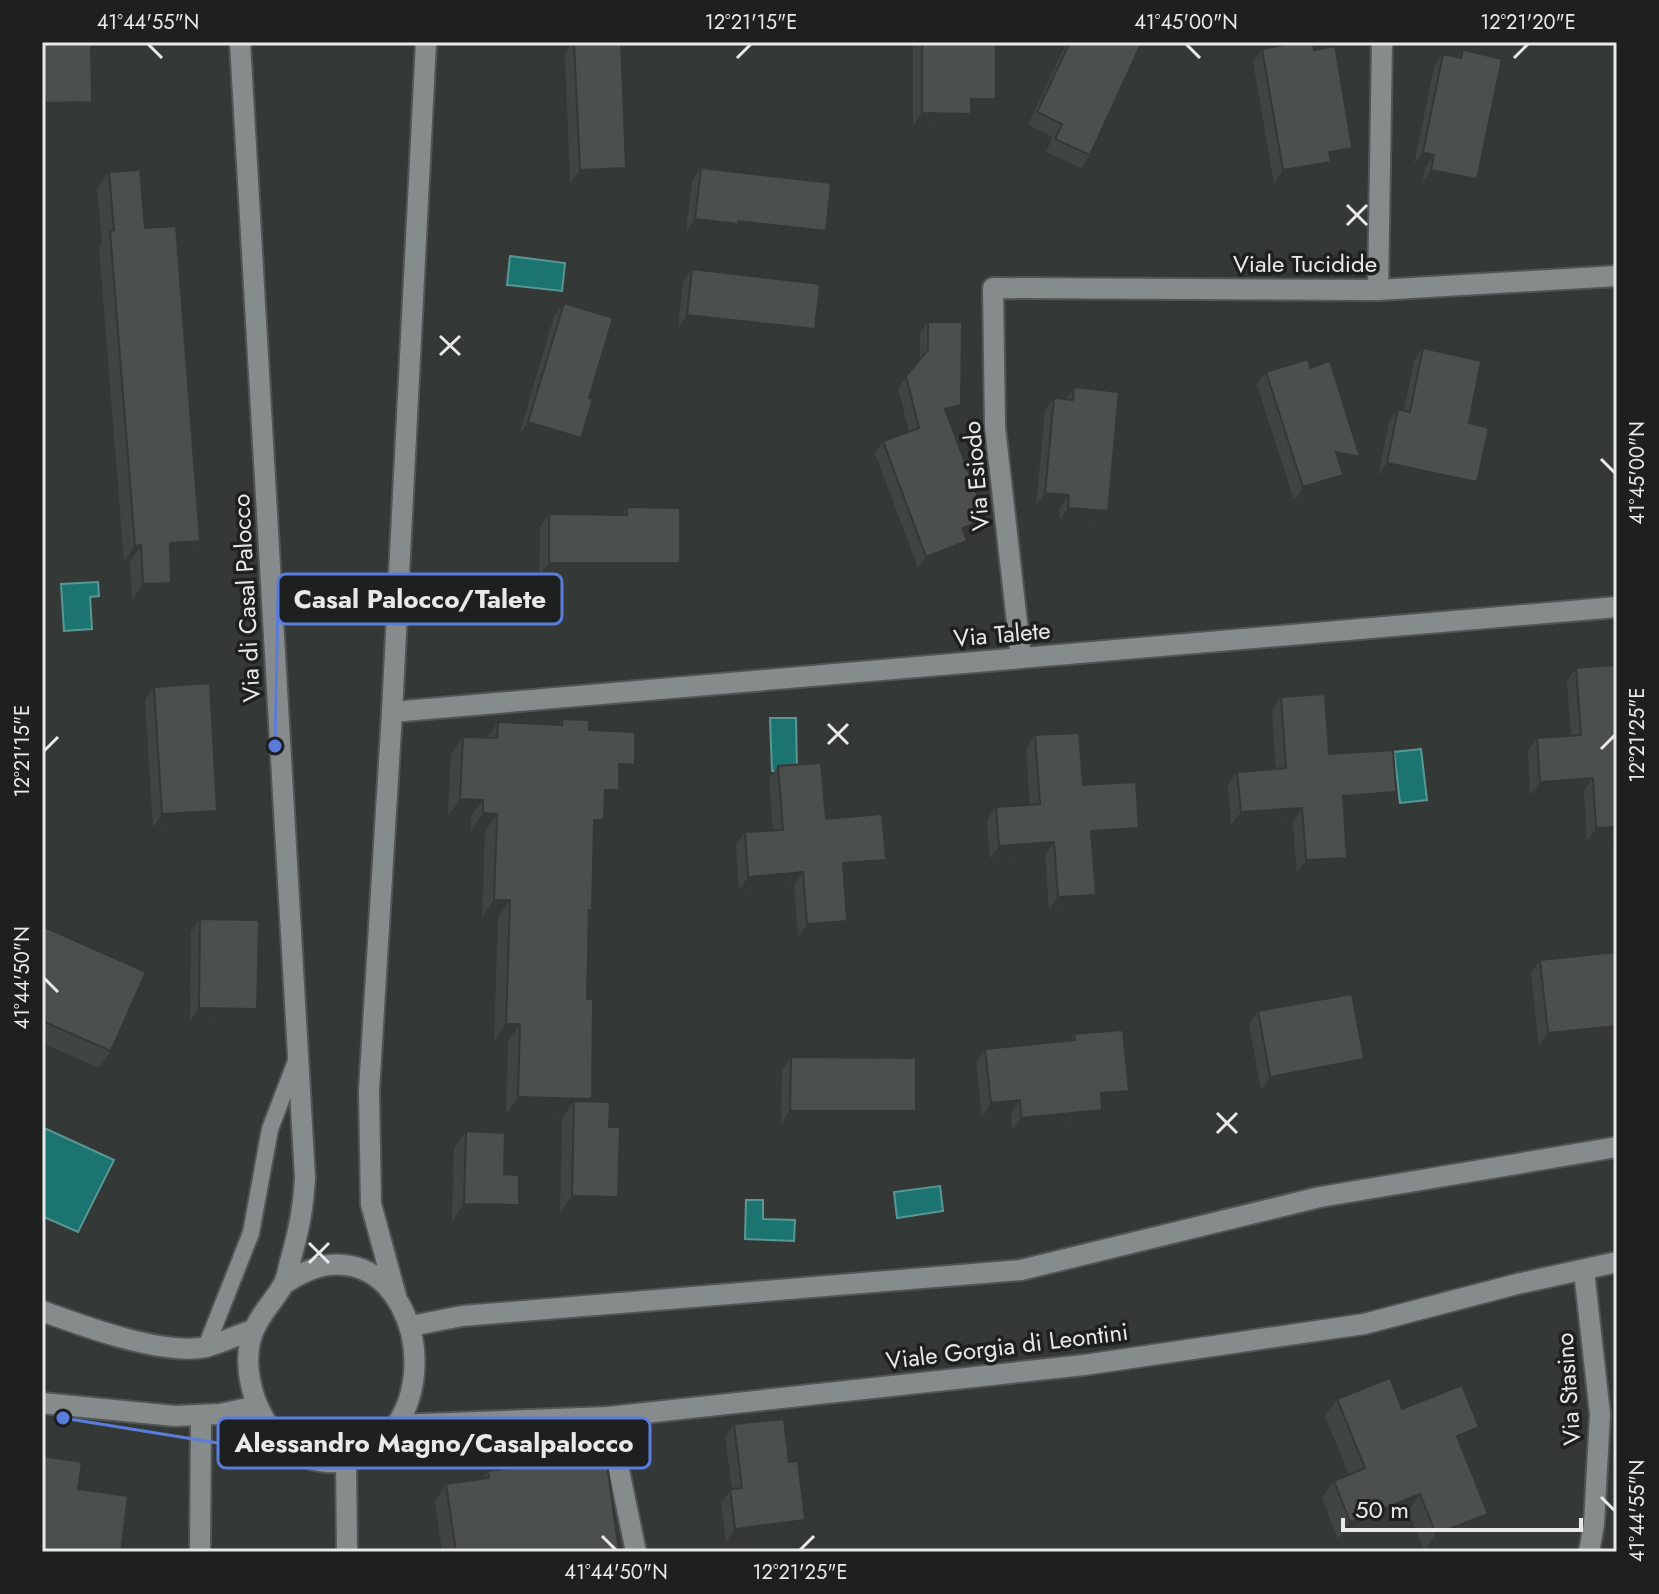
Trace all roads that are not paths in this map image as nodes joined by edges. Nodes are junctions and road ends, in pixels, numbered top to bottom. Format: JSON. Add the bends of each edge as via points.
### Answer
{"nodes":[{"id":1,"x":240,"y":42,"type":"edge"},
{"id":2,"x":426,"y":42,"type":"edge"},
{"id":3,"x":1382,"y":42,"type":"edge"},
{"id":4,"x":1617,"y":276,"type":"edge"},
{"id":5,"x":993,"y":288,"type":"joint"},
{"id":6,"x":1378,"y":290,"type":"junction"},
{"id":7,"x":1617,"y":607,"type":"edge"},
{"id":8,"x":1021,"y":658,"type":"junction"},
{"id":9,"x":392,"y":712,"type":"junction"},
{"id":10,"x":298,"y":1055,"type":"junction"},
{"id":11,"x":1617,"y":1147,"type":"edge"},
{"id":12,"x":1617,"y":1262,"type":"edge"},
{"id":13,"x":1584,"y":1271,"type":"junction"},
{"id":14,"x":284,"y":1284,"type":"junction"},
{"id":15,"x":396,"y":1296,"type":"junction"},
{"id":16,"x":42,"y":1311,"type":"edge"},
{"id":17,"x":411,"y":1326,"type":"junction"},
{"id":18,"x":253,"y":1330,"type":"junction"},
{"id":19,"x":206,"y":1347,"type":"junction"},
{"id":20,"x":42,"y":1403,"type":"edge"},
{"id":21,"x":257,"y":1406,"type":"junction"},
{"id":22,"x":201,"y":1416,"type":"junction"},
{"id":23,"x":608,"y":1417,"type":"junction"},
{"id":24,"x":396,"y":1425,"type":"junction"},
{"id":25,"x":346,"y":1462,"type":"junction"},
{"id":26,"x":200,"y":1552,"type":"edge"},
{"id":27,"x":347,"y":1552,"type":"edge"},
{"id":28,"x":636,"y":1552,"type":"edge"},
{"id":29,"x":1589,"y":1552,"type":"edge"}],
"edges":[{"from":1,"to":10,"type":"street","name":"Via di Casal Palocco"},
{"from":2,"to":9,"type":"street"},
{"from":3,"to":6,"type":"street"},
{"from":4,"to":6,"type":"street","name":"Viale Tucidide"},
{"from":5,"to":6,"type":"street","name":"Viale Tucidide"},
{"from":5,"to":8,"type":"street","name":"Via Esiodo","via":[[995,427]]},
{"from":7,"to":8,"type":"street","name":"Via Talete"},
{"from":8,"to":9,"type":"street","name":"Via Talete"},
{"from":9,"to":15,"type":"street","via":[[369,1091],[371,1204]]},
{"from":10,"to":14,"type":"street","name":"Via di Casal Palocco","via":[[305,1178],[302,1220]]},
{"from":10,"to":19,"type":"lane","via":[[270,1129],[251,1233]]},
{"from":11,"to":17,"type":"street","via":[[1320,1197],[1021,1270],[462,1316]]},
{"from":12,"to":13,"type":"street","name":"Viale Gorgia di Leontini"},
{"from":13,"to":23,"type":"street","name":"Viale Gorgia di Leontini","via":[[1349,1327],[1084,1365]]},
{"from":13,"to":29,"type":"street","name":"Via Stasino","via":[[1600,1414]]},
{"from":14,"to":15,"type":"street","via":[[314,1267],[348,1265],[374,1275]]},
{"from":14,"to":18,"type":"street","name":"Via di Casal Palocco"},
{"from":15,"to":17,"type":"street"},
{"from":16,"to":19,"type":"street","via":[[154,1345]]},
{"from":17,"to":24,"type":"street","via":[[413,1374]]},
{"from":18,"to":19,"type":"street"},
{"from":18,"to":21,"type":"street","via":[[247,1369]]},
{"from":20,"to":22,"type":"street"},
{"from":21,"to":22,"type":"street"},
{"from":21,"to":25,"type":"street","via":[[298,1454]]},
{"from":22,"to":26,"type":"street"},
{"from":23,"to":24,"type":"street","name":"Viale Gorgia di Leontini"},
{"from":23,"to":28,"type":"street"},
{"from":24,"to":25,"type":"street","via":[[377,1447]]},
{"from":25,"to":27,"type":"street"}]}
